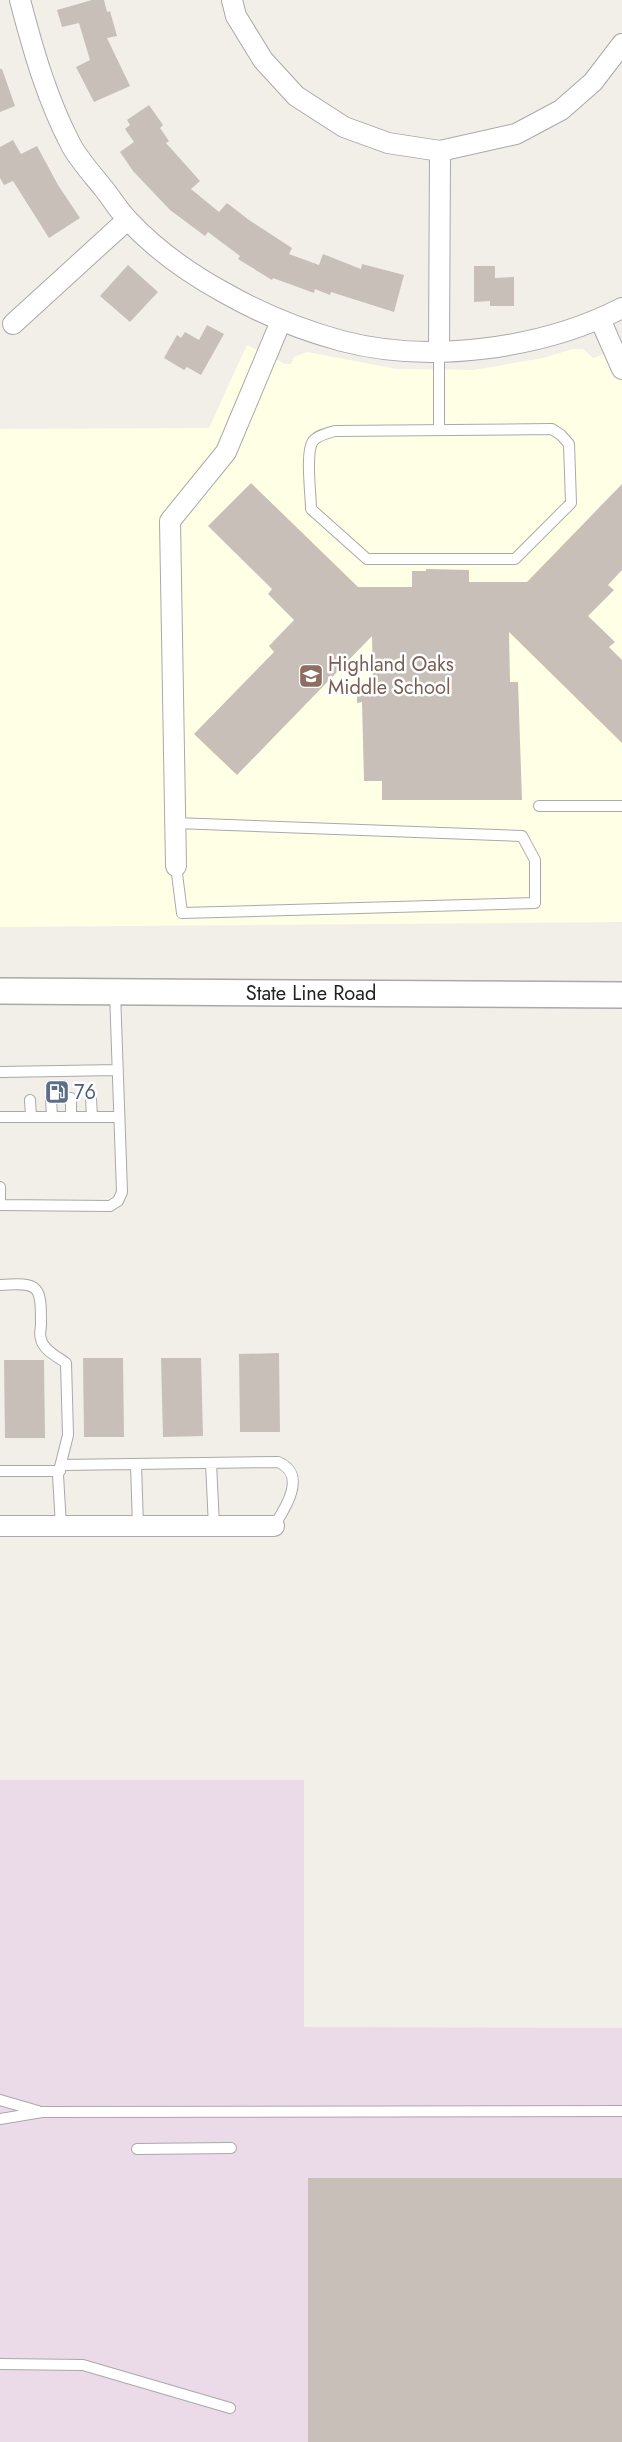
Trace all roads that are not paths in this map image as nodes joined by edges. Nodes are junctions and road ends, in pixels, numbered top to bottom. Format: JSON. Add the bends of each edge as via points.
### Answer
{"nodes":[{"id":1,"x":20,"y":0,"type":"edge"},
{"id":2,"x":232,"y":0,"type":"edge"},
{"id":3,"x":622,"y":44,"type":"edge"},
{"id":4,"x":440,"y":151,"type":"junction"},
{"id":5,"x":127,"y":220,"type":"junction"},
{"id":6,"x":622,"y":308,"type":"edge"},
{"id":7,"x":600,"y":319,"type":"junction"},
{"id":8,"x":281,"y":321,"type":"junction"},
{"id":9,"x":13,"y":324,"type":"dead end"},
{"id":10,"x":439,"y":351,"type":"junction"},
{"id":11,"x":622,"y":369,"type":"edge"},
{"id":12,"x":439,"y":430,"type":"junction"},
{"id":13,"x":539,"y":806,"type":"dead end"},
{"id":14,"x":622,"y":806,"type":"edge"},
{"id":15,"x":175,"y":823,"type":"junction"},
{"id":16,"x":176,"y":866,"type":"joint"},
{"id":17,"x":0,"y":991,"type":"edge"},
{"id":18,"x":115,"y":991,"type":"junction"},
{"id":19,"x":622,"y":994,"type":"edge"},
{"id":20,"x":118,"y":1070,"type":"junction"},
{"id":21,"x":0,"y":1072,"type":"edge"},
{"id":22,"x":51,"y":1098,"type":"dead end"},
{"id":23,"x":71,"y":1098,"type":"dead end"},
{"id":24,"x":92,"y":1098,"type":"dead end"},
{"id":25,"x":30,"y":1100,"type":"dead end"},
{"id":26,"x":0,"y":1117,"type":"edge"},
{"id":27,"x":31,"y":1117,"type":"junction"},
{"id":28,"x":52,"y":1117,"type":"junction"},
{"id":29,"x":71,"y":1117,"type":"junction"},
{"id":30,"x":92,"y":1117,"type":"junction"},
{"id":31,"x":119,"y":1117,"type":"junction"},
{"id":32,"x":0,"y":1187,"type":"edge"},
{"id":33,"x":0,"y":1285,"type":"edge"},
{"id":34,"x":211,"y":1463,"type":"junction"},
{"id":35,"x":136,"y":1464,"type":"junction"},
{"id":36,"x":60,"y":1468,"type":"junction"},
{"id":37,"x":0,"y":1472,"type":"edge"},
{"id":38,"x":0,"y":1526,"type":"edge"},
{"id":39,"x":61,"y":1526,"type":"junction"},
{"id":40,"x":138,"y":1526,"type":"junction"},
{"id":41,"x":214,"y":1526,"type":"junction"},
{"id":42,"x":274,"y":1526,"type":"joint"},
{"id":43,"x":0,"y":2100,"type":"edge"},
{"id":44,"x":622,"y":2111,"type":"edge"},
{"id":45,"x":42,"y":2112,"type":"junction"},
{"id":46,"x":0,"y":2119,"type":"edge"},
{"id":47,"x":231,"y":2148,"type":"dead end"},
{"id":48,"x":136,"y":2149,"type":"dead end"},
{"id":49,"x":0,"y":2364,"type":"edge"},
{"id":50,"x":230,"y":2408,"type":"dead end"}],
"edges":[{"from":1,"to":5,"type":"street","via":[[35,60],[71,146]]},
{"from":2,"to":4,"type":"street","via":[[236,16],[263,60],[296,96],[344,127],[388,143]]},
{"from":3,"to":4,"type":"street","via":[[593,82],[561,110],[516,134]]},
{"from":4,"to":10,"type":"street"},
{"from":5,"to":8,"type":"street","via":[[208,284]]},
{"from":5,"to":9,"type":"street"},
{"from":6,"to":7,"type":"street"},
{"from":7,"to":10,"type":"street","via":[[513,344]]},
{"from":7,"to":11,"type":"street"},
{"from":8,"to":10,"type":"street","via":[[343,342]]},
{"from":8,"to":15,"type":"street","via":[[226,452],[170,521]]},
{"from":10,"to":12,"type":"lane"},
{"from":12,"to":12,"type":"lane","via":[[335,431],[322,434],[309,451],[312,509],[367,559],[515,558],[571,503],[569,444],[552,429]]},
{"from":13,"to":14,"type":"lane"},
{"from":15,"to":16,"type":"street"},
{"from":15,"to":16,"type":"lane","via":[[522,836],[535,860],[535,904],[182,913]]},
{"from":17,"to":18,"type":"street","name":"State Line Road"},
{"from":18,"to":19,"type":"street","name":"State Line Road"},
{"from":18,"to":20,"type":"lane"},
{"from":20,"to":21,"type":"lane","via":[[90,1075],[30,1076]]},
{"from":20,"to":31,"type":"lane"},
{"from":22,"to":28,"type":"lane"},
{"from":23,"to":29,"type":"lane"},
{"from":24,"to":30,"type":"lane"},
{"from":25,"to":27,"type":"lane"},
{"from":26,"to":27,"type":"lane"},
{"from":27,"to":28,"type":"lane"},
{"from":28,"to":29,"type":"lane"},
{"from":29,"to":30,"type":"lane"},
{"from":30,"to":31,"type":"lane"},
{"from":31,"to":32,"type":"lane","via":[[122,1192],[118,1201],[110,1206],[0,1205]]},
{"from":33,"to":36,"type":"lane","via":[[21,1283],[36,1288],[41,1296],[40,1340],[66,1363],[68,1435]]},
{"from":34,"to":35,"type":"lane"},
{"from":34,"to":41,"type":"lane"},
{"from":34,"to":42,"type":"lane","via":[[278,1462],[288,1467],[292,1474],[292,1498]]},
{"from":35,"to":36,"type":"lane"},
{"from":35,"to":40,"type":"lane"},
{"from":36,"to":37,"type":"lane"},
{"from":36,"to":39,"type":"lane"},
{"from":38,"to":39,"type":"street"},
{"from":39,"to":40,"type":"street"},
{"from":40,"to":41,"type":"street"},
{"from":41,"to":42,"type":"street"},
{"from":43,"to":45,"type":"lane"},
{"from":44,"to":45,"type":"lane"},
{"from":45,"to":46,"type":"lane"},
{"from":47,"to":48,"type":"lane"},
{"from":49,"to":50,"type":"lane","via":[[84,2365]]}]}
